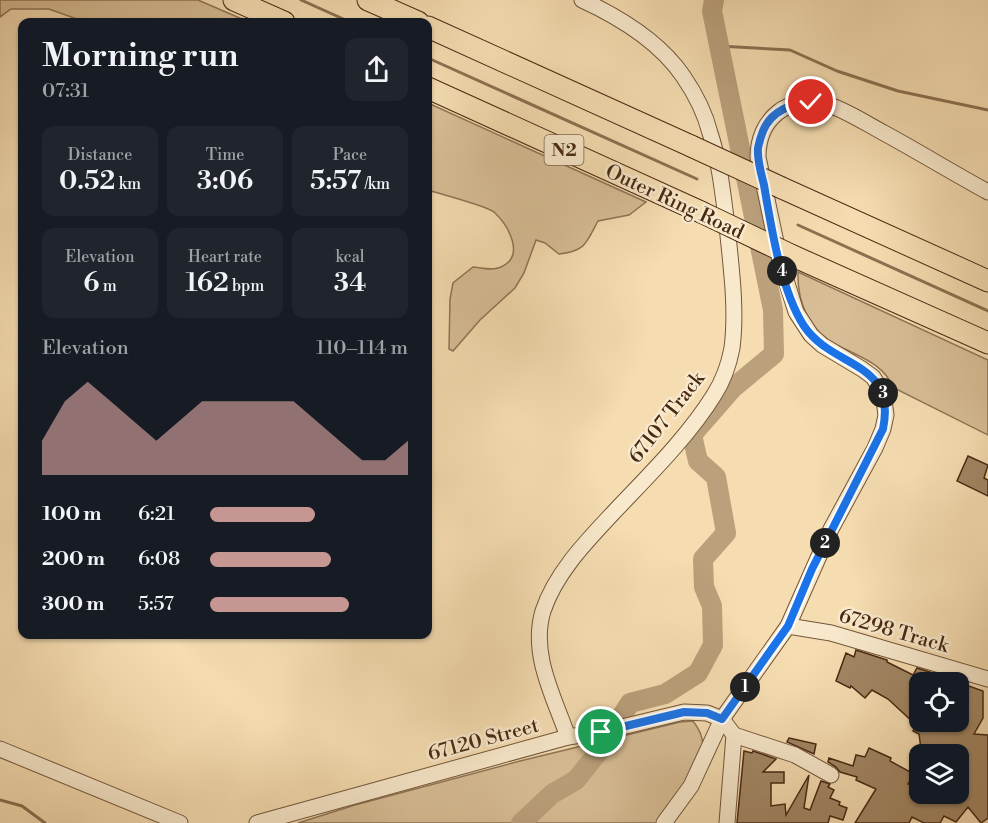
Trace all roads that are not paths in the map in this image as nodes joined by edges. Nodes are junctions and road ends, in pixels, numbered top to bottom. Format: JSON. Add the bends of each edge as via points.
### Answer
{"nodes":[{"id":1,"x":234,"y":0,"type":"edge"},
{"id":2,"x":368,"y":0,"type":"edge"},
{"id":3,"x":582,"y":0,"type":"edge"},
{"id":4,"x":275,"y":18,"type":"edge"},
{"id":5,"x":409,"y":18,"type":"edge"},
{"id":6,"x":432,"y":29,"type":"edge"},
{"id":7,"x":432,"y":90,"type":"edge"},
{"id":8,"x":988,"y":192,"type":"edge"},
{"id":9,"x":786,"y":258,"type":"junction"},
{"id":10,"x":988,"y":281,"type":"edge"},
{"id":11,"x":988,"y":343,"type":"edge"},
{"id":12,"x":788,"y":626,"type":"junction"},
{"id":13,"x":988,"y":679,"type":"edge"},
{"id":14,"x":722,"y":719,"type":"junction"},
{"id":15,"x":734,"y":735,"type":"junction"},
{"id":16,"x":568,"y":737,"type":"junction"},
{"id":17,"x":0,"y":749,"type":"edge"},
{"id":18,"x":831,"y":774,"type":"dead end"},
{"id":19,"x":180,"y":823,"type":"edge"},
{"id":20,"x":257,"y":823,"type":"edge"},
{"id":21,"x":664,"y":823,"type":"edge"},
{"id":22,"x":727,"y":823,"type":"edge"}],
"edges":[{"from":1,"to":4,"type":"highway"},
{"from":2,"to":5,"type":"highway"},
{"from":3,"to":16,"type":"street","name":"67107 Track","via":[[635,30],[664,55],[682,75],[702,113],[711,133],[722,188],[734,323],[732,350],[715,394],[661,461],[573,558],[544,608],[540,651]]},
{"from":6,"to":10,"type":"highway","bridge":true},
{"from":7,"to":9,"type":"highway","name":"Outer Ring Road","number":"N2","bridge":true,"via":[[700,212]]},
{"from":8,"to":9,"type":"street","via":[[838,109],[811,102],[790,105],[769,121],[758,148],[768,207]]},
{"from":9,"to":11,"type":"highway","name":"Outer Ring Road","number":"N2"},
{"from":9,"to":12,"type":"street","via":[[789,293],[803,324],[822,345],[873,377],[883,393],[886,409],[875,448],[826,539]]},
{"from":12,"to":13,"type":"street","name":"67298 Track","via":[[831,633]]},
{"from":12,"to":14,"type":"street"},
{"from":14,"to":15,"type":"street"},
{"from":14,"to":16,"type":"street","name":"67120 Street","via":[[707,713],[684,712]]},
{"from":14,"to":21,"type":"street","via":[[691,786]]},
{"from":15,"to":18,"type":"street","via":[[795,755]]},
{"from":15,"to":22,"type":"street"},
{"from":16,"to":20,"type":"street","name":"67120 Street"},
{"from":17,"to":19,"type":"street"}]}
